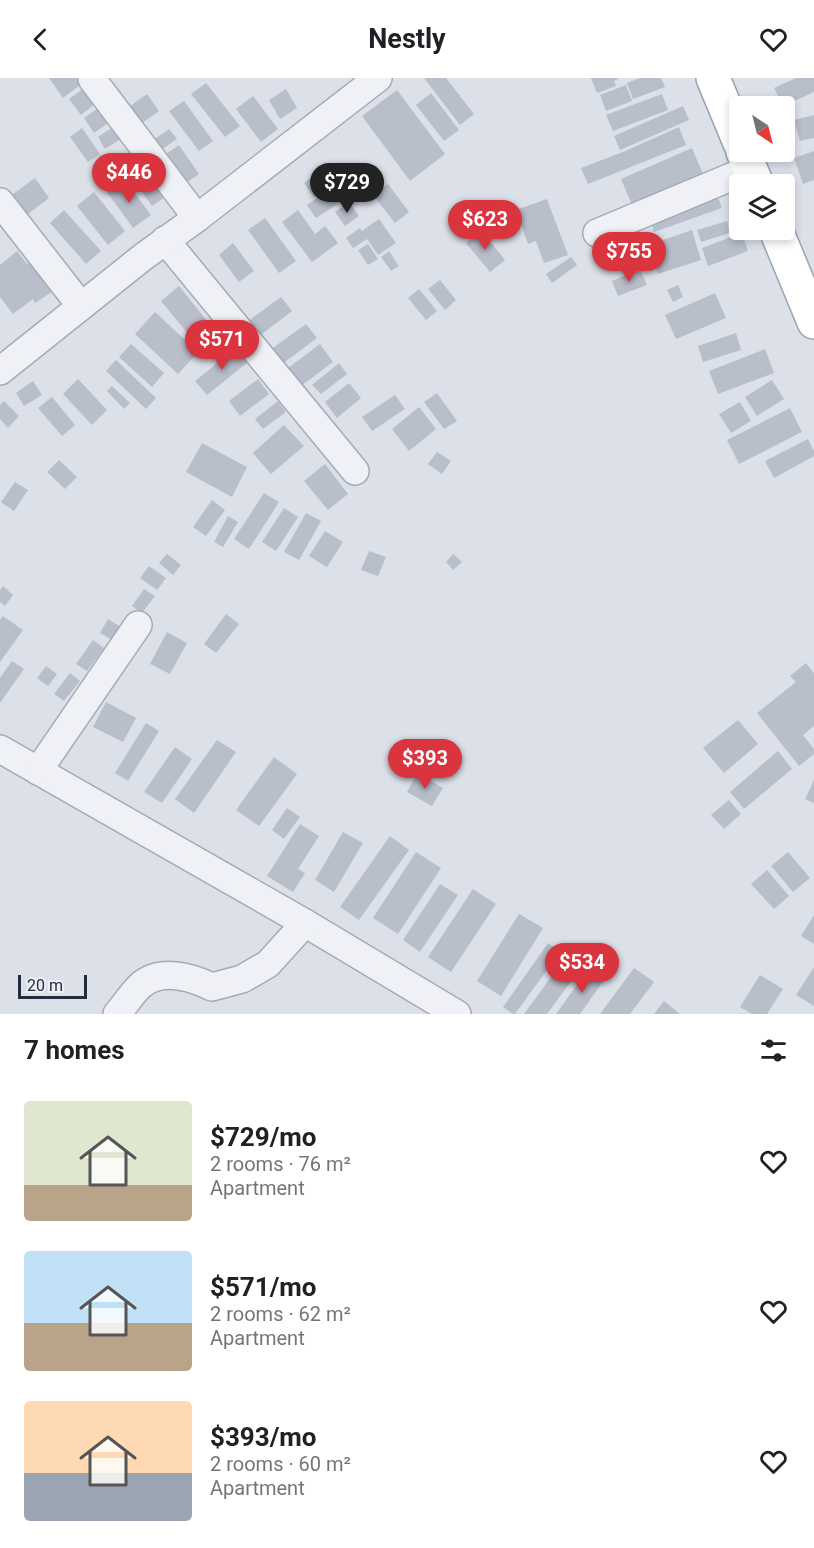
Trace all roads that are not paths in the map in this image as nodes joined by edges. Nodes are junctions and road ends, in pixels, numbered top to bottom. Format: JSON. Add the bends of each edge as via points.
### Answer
{"nodes":[{"id":1,"x":378,"y":78,"type":"edge"},
{"id":2,"x":713,"y":78,"type":"edge"},
{"id":3,"x":92,"y":79,"type":"edge"},
{"id":4,"x":729,"y":118,"type":"edge"},
{"id":5,"x":747,"y":162,"type":"edge"},
{"id":6,"x":0,"y":202,"type":"edge"},
{"id":7,"x":197,"y":218,"type":"junction"},
{"id":8,"x":597,"y":233,"type":"dead end"},
{"id":9,"x":165,"y":240,"type":"junction"},
{"id":10,"x":780,"y":240,"type":"edge"},
{"id":11,"x":81,"y":306,"type":"junction"},
{"id":12,"x":814,"y":322,"type":"edge"},
{"id":13,"x":0,"y":371,"type":"edge"},
{"id":14,"x":355,"y":471,"type":"dead end"},
{"id":15,"x":138,"y":626,"type":"dead end"},
{"id":16,"x":0,"y":749,"type":"edge"},
{"id":17,"x":38,"y":771,"type":"junction"},
{"id":18,"x":305,"y":923,"type":"junction"},
{"id":19,"x":439,"y":1010,"type":"edge"},
{"id":20,"x":117,"y":1014,"type":"edge"}],
"edges":[{"from":1,"to":7,"type":"street"},
{"from":2,"to":4,"type":"main road"},
{"from":3,"to":7,"type":"street"},
{"from":5,"to":8,"type":"street"},
{"from":6,"to":11,"type":"street"},
{"from":7,"to":9,"type":"street"},
{"from":9,"to":11,"type":"street"},
{"from":9,"to":14,"type":"street"},
{"from":10,"to":12,"type":"main road"},
{"from":11,"to":13,"type":"street"},
{"from":15,"to":17,"type":"street"},
{"from":16,"to":17,"type":"street"},
{"from":17,"to":18,"type":"street"},
{"from":18,"to":19,"type":"street"},
{"from":18,"to":20,"type":"street","via":[[268,964],[242,979],[212,987],[172,975],[149,980]]}]}
